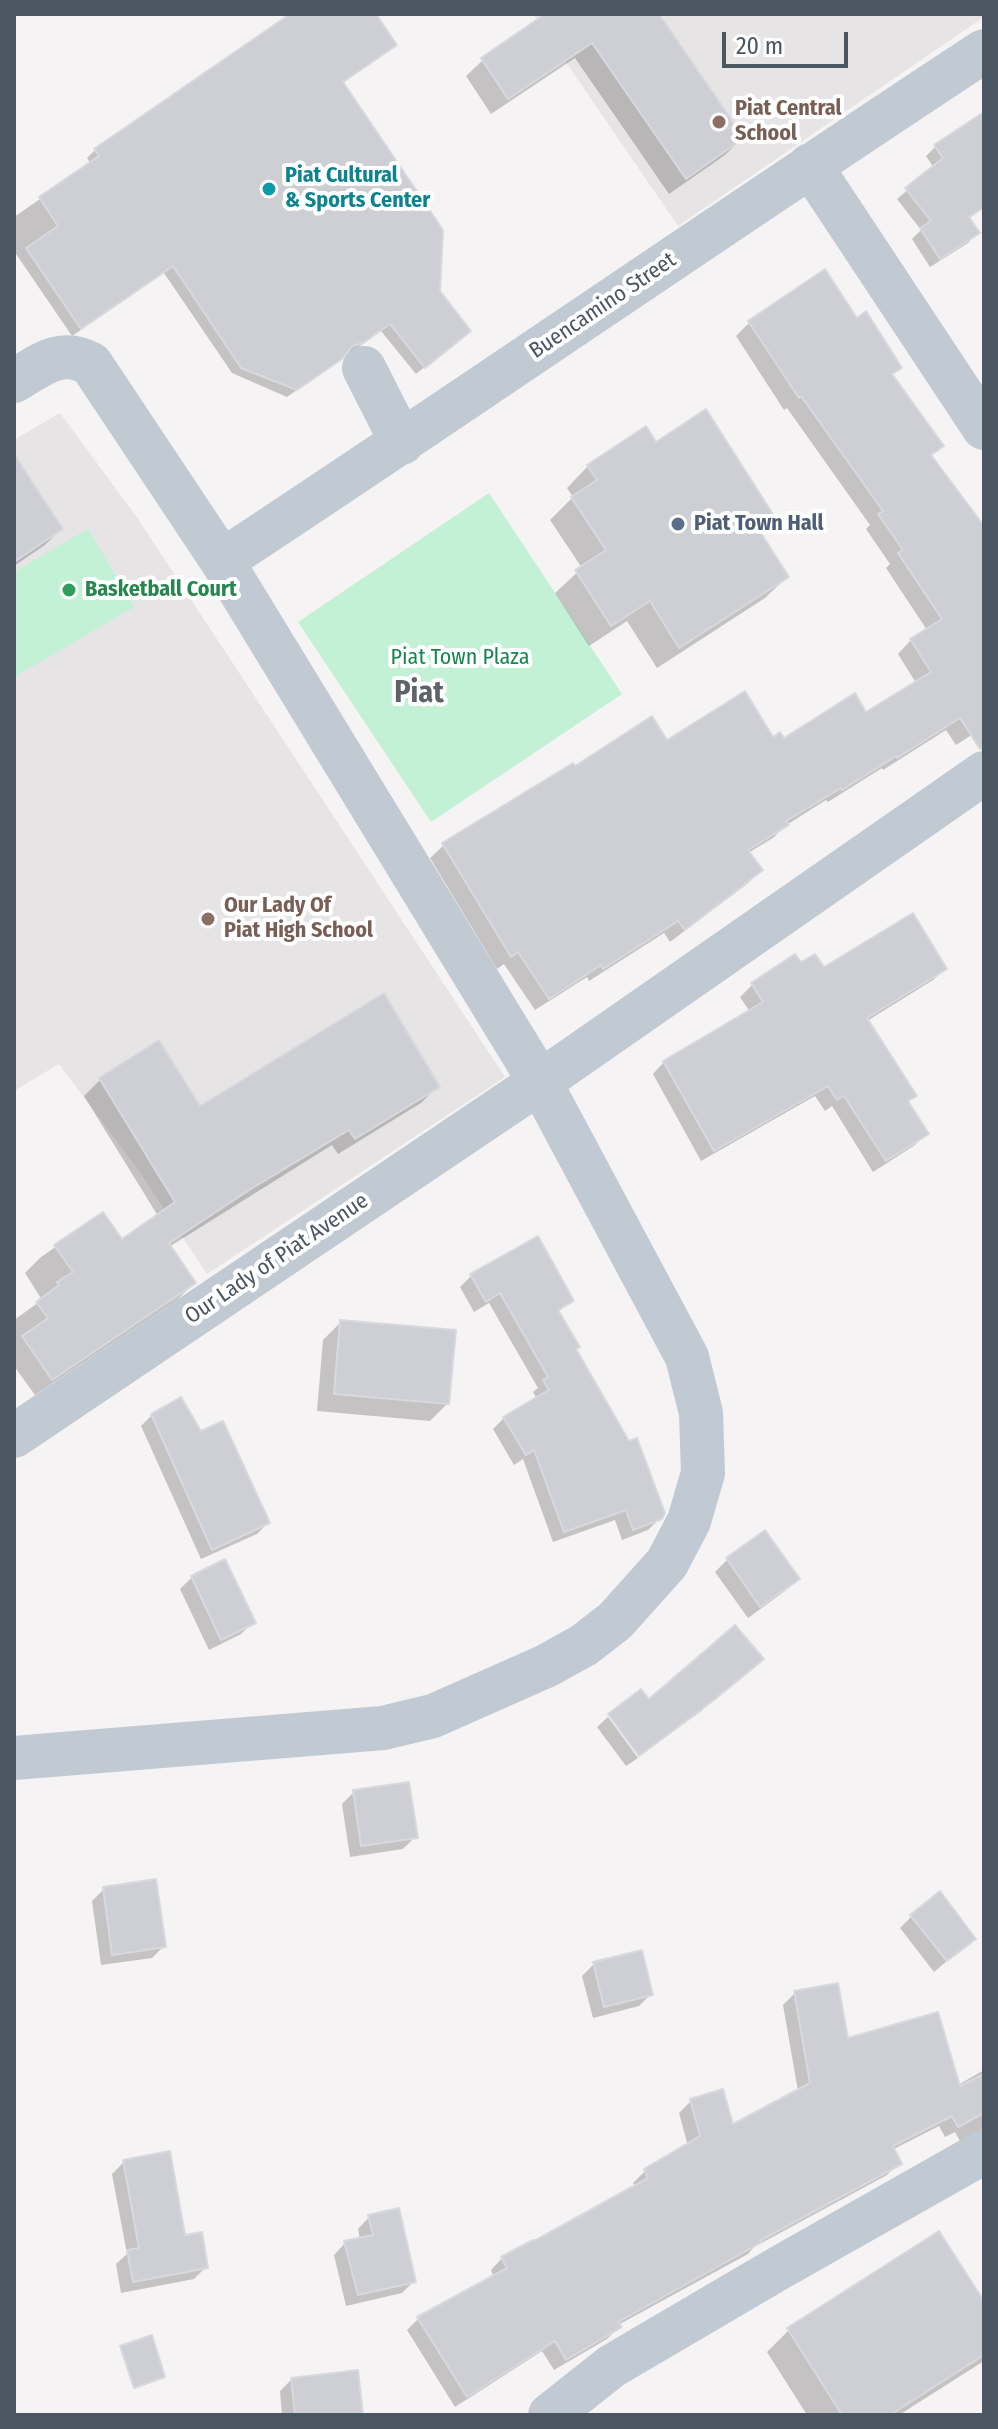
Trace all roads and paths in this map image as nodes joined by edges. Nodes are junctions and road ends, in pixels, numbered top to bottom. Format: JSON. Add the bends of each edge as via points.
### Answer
{"nodes":[{"id":1,"x":984,"y":51,"type":"edge"},
{"id":2,"x":810,"y":165,"type":"junction"},
{"id":3,"x":364,"y":368,"type":"dead end"},
{"id":4,"x":14,"y":381,"type":"edge"},
{"id":5,"x":984,"y":428,"type":"edge"},
{"id":6,"x":402,"y":443,"type":"junction"},
{"id":7,"x":222,"y":561,"type":"junction"},
{"id":8,"x":984,"y":773,"type":"edge"},
{"id":9,"x":540,"y":1082,"type":"junction"},
{"id":10,"x":14,"y":1436,"type":"edge"},
{"id":11,"x":14,"y":1758,"type":"edge"},
{"id":12,"x":984,"y":2152,"type":"edge"},
{"id":13,"x":550,"y":2415,"type":"edge"}],
"edges":[{"from":1,"to":2,"type":"street","name":"Buencamino Street"},
{"from":2,"to":5,"type":"street"},
{"from":2,"to":6,"type":"street","name":"Buencamino Street"},
{"from":3,"to":6,"type":"street"},
{"from":4,"to":7,"type":"street","via":[[65,356],[91,364]]},
{"from":6,"to":7,"type":"street","name":"Buencamino Street"},
{"from":7,"to":9,"type":"street"},
{"from":8,"to":9,"type":"street","name":"Our Lady of Piat Avenue"},
{"from":9,"to":10,"type":"street","name":"Our Lady of Piat Avenue"},
{"from":9,"to":11,"type":"street","via":[[687,1357],[701,1413],[703,1473],[689,1521],[667,1563],[615,1621],[584,1645],[433,1716],[383,1728]]},
{"from":12,"to":13,"type":"street","via":[[612,2366]]}]}
